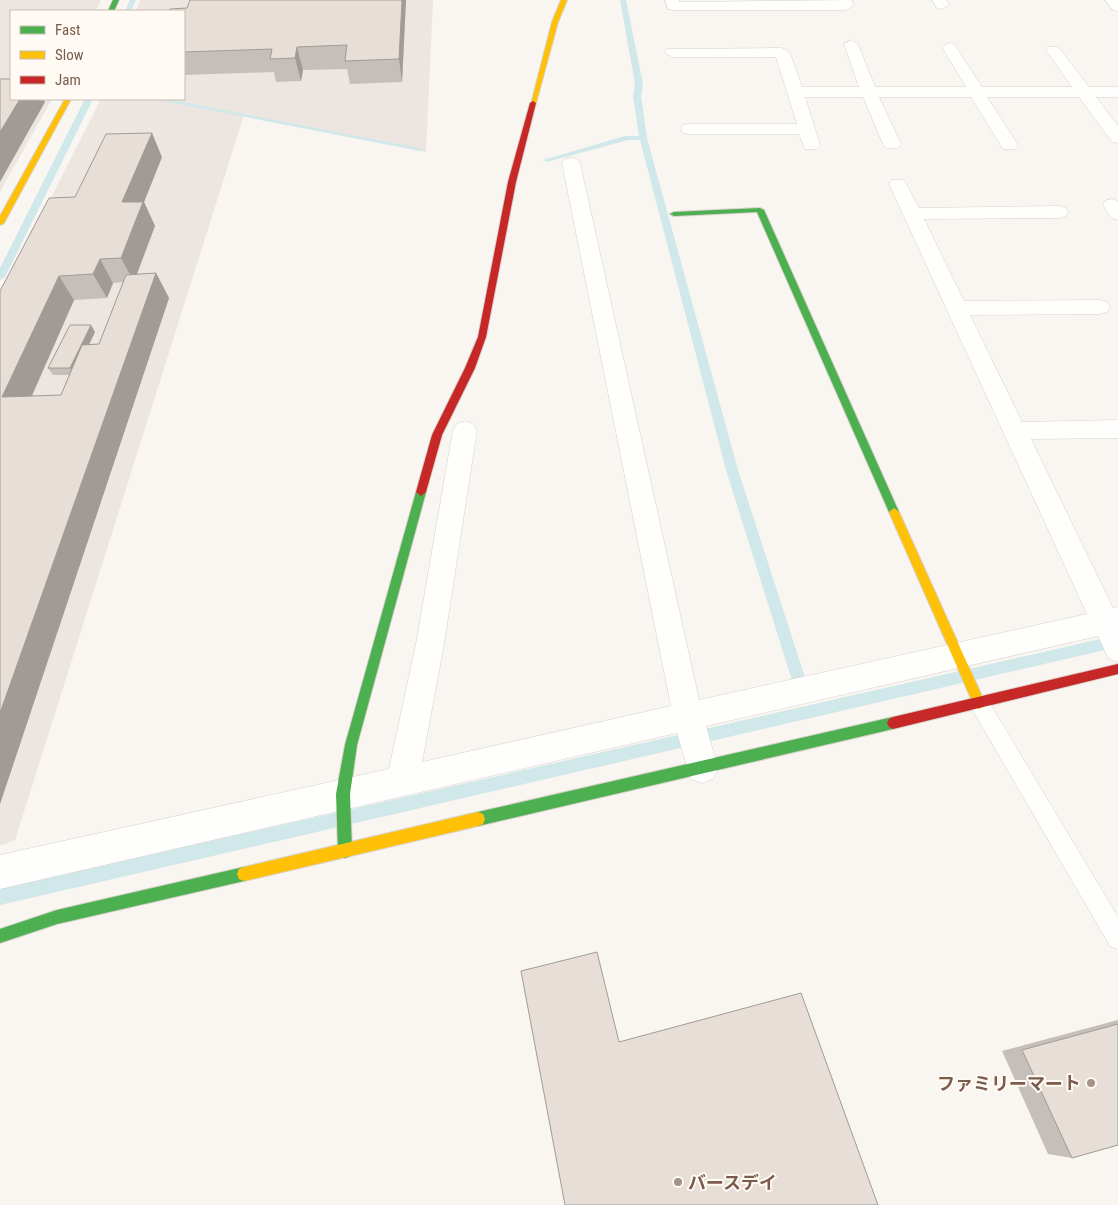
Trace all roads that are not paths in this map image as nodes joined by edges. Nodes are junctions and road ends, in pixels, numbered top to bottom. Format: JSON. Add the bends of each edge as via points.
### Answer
{"nodes":[{"id":1,"x":564,"y":0,"type":"edge"},
{"id":2,"x":672,"y":0,"type":"edge"},
{"id":3,"x":845,"y":0,"type":"edge"},
{"id":4,"x":1112,"y":0,"type":"edge"},
{"id":5,"x":1118,"y":7,"type":"edge"},
{"id":6,"x":851,"y":44,"type":"dead end"},
{"id":7,"x":949,"y":47,"type":"dead end"},
{"id":8,"x":1053,"y":50,"type":"dead end"},
{"id":9,"x":672,"y":52,"type":"dead end"},
{"id":10,"x":796,"y":92,"type":"junction"},
{"id":11,"x":869,"y":92,"type":"junction"},
{"id":12,"x":976,"y":92,"type":"junction"},
{"id":13,"x":1084,"y":92,"type":"junction"},
{"id":14,"x":1118,"y":92,"type":"edge"},
{"id":15,"x":67,"y":100,"type":"edge"},
{"id":16,"x":689,"y":129,"type":"dead end"},
{"id":17,"x":1118,"y":138,"type":"edge"},
{"id":18,"x":892,"y":144,"type":"dead end"},
{"id":19,"x":1009,"y":144,"type":"dead end"},
{"id":20,"x":570,"y":162,"type":"dead end"},
{"id":21,"x":898,"y":184,"type":"dead end"},
{"id":22,"x":1059,"y":212,"type":"dead end"},
{"id":23,"x":674,"y":214,"type":"dead end"},
{"id":24,"x":912,"y":214,"type":"junction"},
{"id":25,"x":0,"y":223,"type":"edge"},
{"id":26,"x":1100,"y":307,"type":"dead end"},
{"id":27,"x":956,"y":308,"type":"junction"},
{"id":28,"x":1118,"y":429,"type":"edge"},
{"id":29,"x":465,"y":430,"type":"dead end"},
{"id":30,"x":1014,"y":432,"type":"junction"},
{"id":31,"x":1112,"y":631,"type":"edge"},
{"id":32,"x":959,"y":661,"type":"junction"},
{"id":33,"x":1118,"y":669,"type":"edge"},
{"id":34,"x":975,"y":695,"type":"junction"},
{"id":35,"x":695,"y":741,"type":"junction"},
{"id":36,"x":402,"y":782,"type":"junction"},
{"id":37,"x":343,"y":801,"type":"junction"},
{"id":38,"x":345,"y":851,"type":"junction"},
{"id":39,"x":0,"y":872,"type":"edge"},
{"id":40,"x":0,"y":936,"type":"edge"},
{"id":41,"x":1118,"y":938,"type":"edge"}],
"edges":[{"from":1,"to":37,"type":"street","via":[[555,22],[512,182],[482,337],[437,435],[351,745]]},
{"from":2,"to":3,"type":"street","via":[[673,6],[846,6]]},
{"from":4,"to":5,"type":"street"},
{"from":6,"to":11,"type":"street"},
{"from":7,"to":12,"type":"street"},
{"from":8,"to":13,"type":"street"},
{"from":9,"to":10,"type":"street","via":[[782,53]]},
{"from":10,"to":11,"type":"street"},
{"from":10,"to":16,"type":"street","via":[[809,137]]},
{"from":11,"to":12,"type":"street"},
{"from":11,"to":18,"type":"street"},
{"from":12,"to":13,"type":"street"},
{"from":12,"to":19,"type":"street"},
{"from":13,"to":14,"type":"street"},
{"from":13,"to":17,"type":"street"},
{"from":15,"to":25,"type":"street"},
{"from":20,"to":35,"type":"street"},
{"from":21,"to":24,"type":"street"},
{"from":22,"to":24,"type":"street"},
{"from":23,"to":32,"type":"street","via":[[760,210]]},
{"from":24,"to":27,"type":"street"},
{"from":26,"to":27,"type":"street"},
{"from":27,"to":30,"type":"street"},
{"from":28,"to":30,"type":"street"},
{"from":29,"to":36,"type":"street","via":[[430,644]]},
{"from":30,"to":31,"type":"street"},
{"from":31,"to":32,"type":"street"},
{"from":32,"to":34,"type":"street"},
{"from":32,"to":35,"type":"street","via":[[802,691]]},
{"from":33,"to":34,"type":"street"},
{"from":34,"to":35,"type":"street"},
{"from":34,"to":41,"type":"lane"},
{"from":35,"to":36,"type":"street"},
{"from":35,"to":38,"type":"street"},
{"from":36,"to":37,"type":"street"},
{"from":37,"to":38,"type":"street"},
{"from":37,"to":39,"type":"street"},
{"from":38,"to":40,"type":"street","via":[[57,917]]}]}
